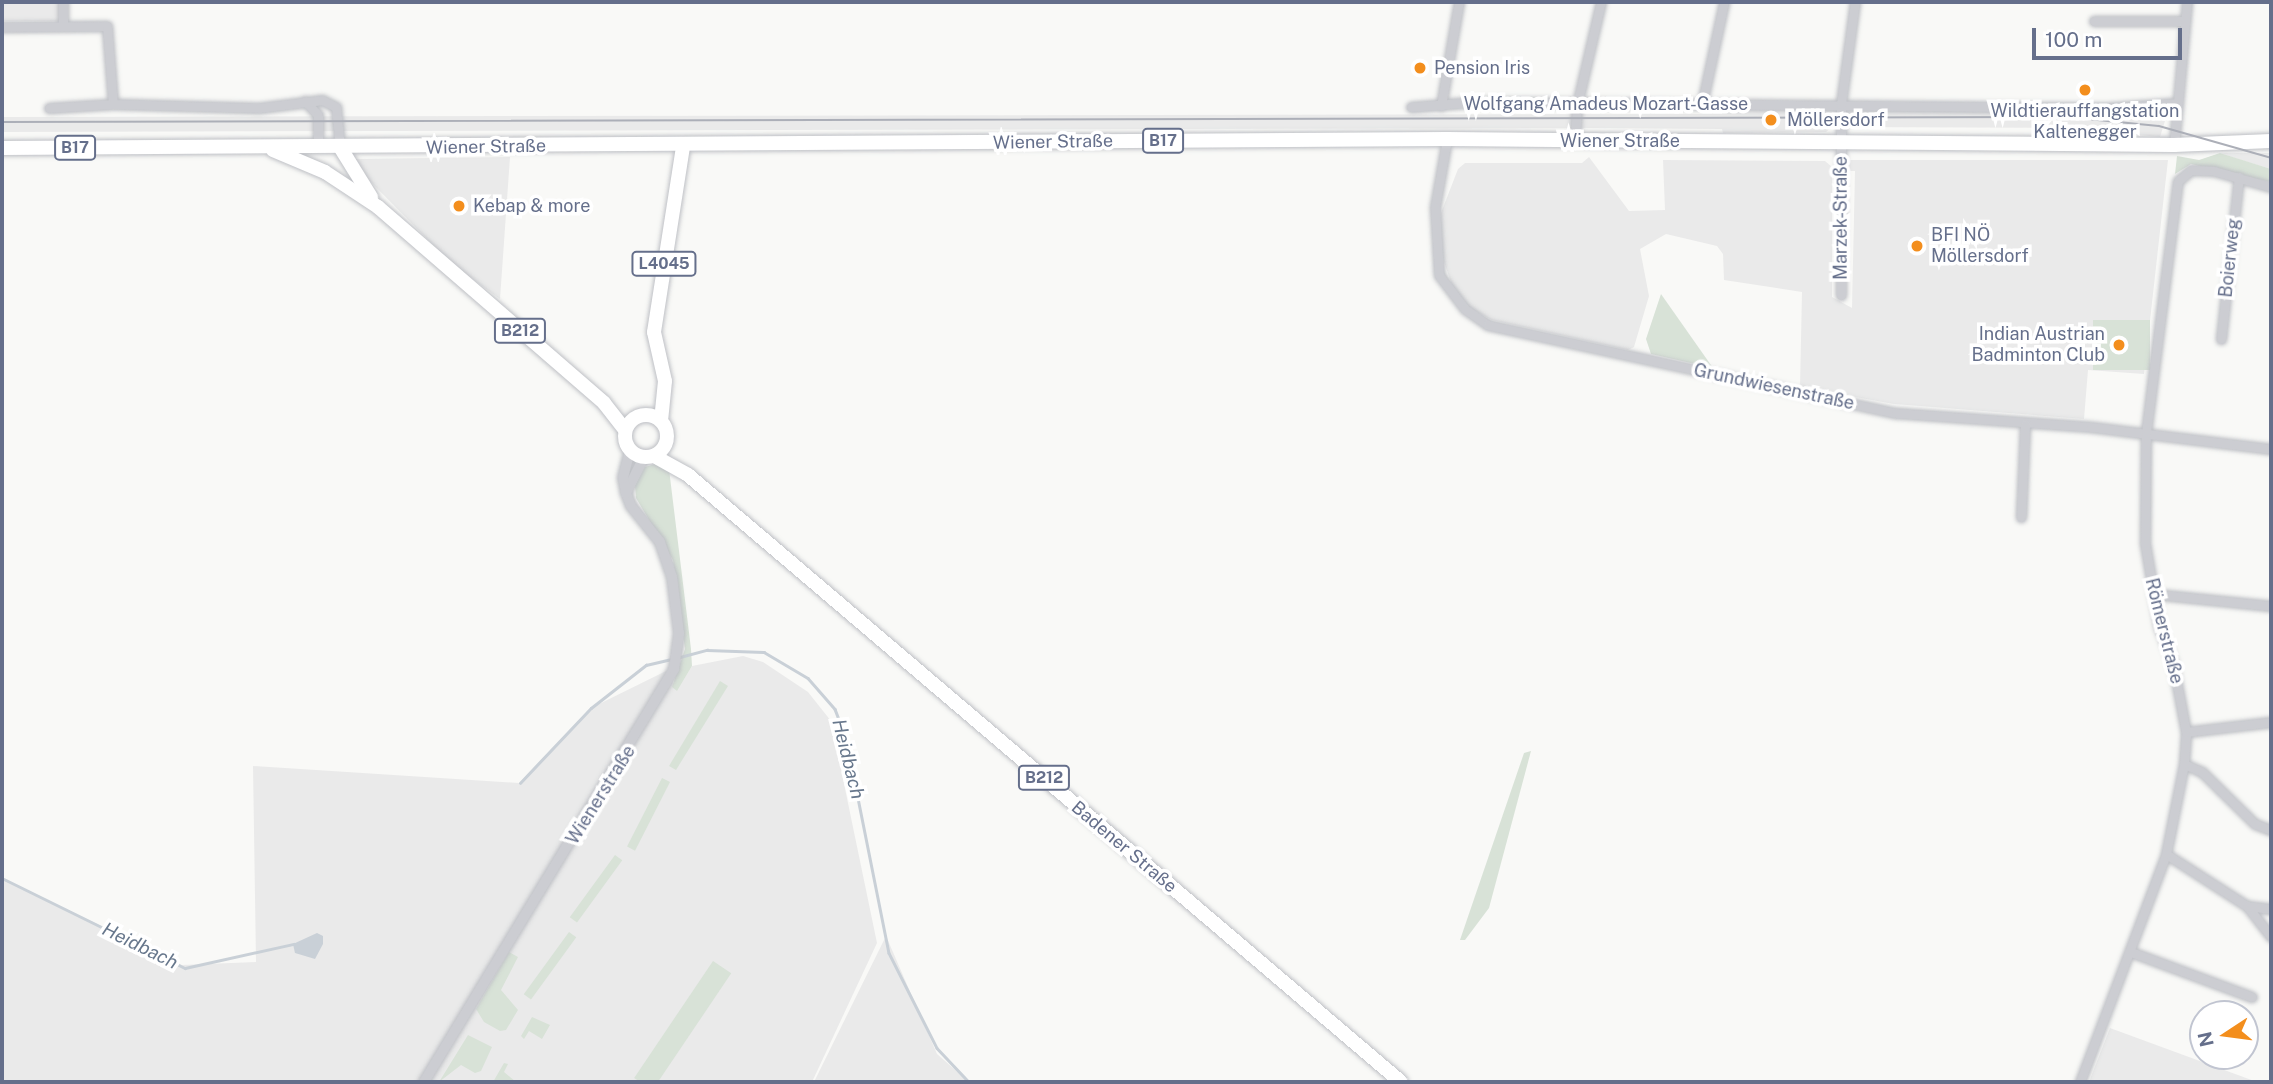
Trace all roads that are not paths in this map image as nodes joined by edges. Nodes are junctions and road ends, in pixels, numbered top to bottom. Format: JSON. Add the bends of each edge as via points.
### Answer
{"nodes":[{"id":1,"x":62,"y":2,"type":"edge"},
{"id":2,"x":1459,"y":2,"type":"edge"},
{"id":3,"x":1601,"y":2,"type":"edge"},
{"id":4,"x":1724,"y":2,"type":"edge"},
{"id":5,"x":1855,"y":2,"type":"edge"},
{"id":6,"x":2187,"y":2,"type":"edge"},
{"id":7,"x":2094,"y":21,"type":"dead end"},
{"id":8,"x":2185,"y":21,"type":"junction"},
{"id":9,"x":63,"y":26,"type":"junction"},
{"id":10,"x":2,"y":27,"type":"edge"},
{"id":11,"x":305,"y":101,"type":"junction"},
{"id":12,"x":2178,"y":103,"type":"junction"},
{"id":13,"x":113,"y":104,"type":"junction"},
{"id":14,"x":1702,"y":104,"type":"junction"},
{"id":15,"x":1842,"y":104,"type":"junction"},
{"id":16,"x":1577,"y":105,"type":"junction"},
{"id":17,"x":1441,"y":106,"type":"junction"},
{"id":18,"x":1411,"y":107,"type":"dead end"},
{"id":19,"x":49,"y":108,"type":"dead end"},
{"id":20,"x":1447,"y":138,"type":"junction"},
{"id":21,"x":1575,"y":141,"type":"junction"},
{"id":22,"x":2271,"y":141,"type":"edge"},
{"id":23,"x":1840,"y":142,"type":"junction"},
{"id":24,"x":2174,"y":145,"type":"junction"},
{"id":25,"x":683,"y":146,"type":"junction"},
{"id":26,"x":318,"y":147,"type":"junction"},
{"id":27,"x":340,"y":147,"type":"junction"},
{"id":28,"x":2,"y":148,"type":"edge"},
{"id":29,"x":267,"y":148,"type":"junction"},
{"id":30,"x":2239,"y":177,"type":"junction"},
{"id":31,"x":2271,"y":187,"type":"edge"},
{"id":32,"x":378,"y":207,"type":"junction"},
{"id":33,"x":1841,"y":295,"type":"dead end"},
{"id":34,"x":2221,"y":339,"type":"dead end"},
{"id":35,"x":665,"y":381,"type":"junction"},
{"id":36,"x":604,"y":403,"type":"junction"},
{"id":37,"x":642,"y":415,"type":"junction"},
{"id":38,"x":661,"y":421,"type":"junction"},
{"id":39,"x":2025,"y":424,"type":"junction"},
{"id":40,"x":625,"y":430,"type":"junction"},
{"id":41,"x":2146,"y":433,"type":"junction"},
{"id":42,"x":666,"y":442,"type":"junction"},
{"id":43,"x":629,"y":449,"type":"junction"},
{"id":44,"x":2271,"y":449,"type":"edge"},
{"id":45,"x":649,"y":456,"type":"junction"},
{"id":46,"x":688,"y":475,"type":"junction"},
{"id":47,"x":626,"y":492,"type":"junction"},
{"id":48,"x":2021,"y":517,"type":"dead end"},
{"id":49,"x":2153,"y":594,"type":"junction"},
{"id":50,"x":2271,"y":606,"type":"edge"},
{"id":51,"x":2271,"y":722,"type":"edge"},
{"id":52,"x":2186,"y":732,"type":"junction"},
{"id":53,"x":2184,"y":764,"type":"junction"},
{"id":54,"x":2271,"y":830,"type":"edge"},
{"id":55,"x":2166,"y":854,"type":"junction"},
{"id":56,"x":2247,"y":906,"type":"junction"},
{"id":57,"x":2271,"y":909,"type":"edge"},
{"id":58,"x":2271,"y":937,"type":"edge"},
{"id":59,"x":2131,"y":952,"type":"junction"},
{"id":60,"x":2252,"y":998,"type":"dead end"},
{"id":61,"x":424,"y":1082,"type":"edge"},
{"id":62,"x":1401,"y":1082,"type":"edge"},
{"id":63,"x":2080,"y":1082,"type":"edge"}],
"edges":[{"from":1,"to":9,"type":"street"},
{"from":2,"to":17,"type":"street"},
{"from":3,"to":16,"type":"street"},
{"from":4,"to":14,"type":"street"},
{"from":5,"to":15,"type":"street","name":"Marzek-Straße"},
{"from":6,"to":8,"type":"street"},
{"from":7,"to":8,"type":"street"},
{"from":8,"to":12,"type":"street"},
{"from":9,"to":10,"type":"street"},
{"from":9,"to":13,"type":"street","via":[[107,26]]},
{"from":11,"to":13,"type":"street","via":[[259,108]]},
{"from":11,"to":26,"type":"street","via":[[317,115]]},
{"from":11,"to":27,"type":"street","via":[[333,104]]},
{"from":12,"to":15,"type":"street","name":"Wolfgang Amadeus Mozart-Gasse","via":[[2041,108]]},
{"from":12,"to":24,"type":"street"},
{"from":13,"to":19,"type":"street"},
{"from":14,"to":15,"type":"street","name":"Wolfgang Amadeus Mozart-Gasse"},
{"from":14,"to":16,"type":"street","name":"Wolfgang Amadeus Mozart-Gasse"},
{"from":15,"to":23,"type":"street","name":"Marzek-Straße"},
{"from":16,"to":17,"type":"street","name":"Wolfgang Amadeus Mozart-Gasse"},
{"from":16,"to":21,"type":"street"},
{"from":17,"to":18,"type":"street","name":"Wolfgang Amadeus Mozart-Gasse"},
{"from":20,"to":21,"type":"main road","name":"Wiener Straße","number":"B17"},
{"from":20,"to":25,"type":"main road","name":"Wiener Straße","number":"B17"},
{"from":20,"to":39,"type":"street","name":"Grundwiesenstraße","via":[[1435,207],[1439,275],[1465,309],[1488,325],[1896,413]]},
{"from":21,"to":23,"type":"main road","name":"Wiener Straße","number":"B17"},
{"from":22,"to":24,"type":"main road","name":"Wiener Straße","number":"B17"},
{"from":23,"to":24,"type":"main road","name":"Wiener Straße","number":"B17"},
{"from":23,"to":33,"type":"street","name":"Marzek-Straße"},
{"from":25,"to":27,"type":"main road","name":"Wiener Straße","number":"B17"},
{"from":25,"to":35,"type":"main road","number":"L4045","via":[[654,332]]},
{"from":26,"to":27,"type":"main road","name":"Wiener Straße","number":"B17"},
{"from":26,"to":29,"type":"main road","name":"Wiener Straße","number":"B17"},
{"from":27,"to":32,"type":"main road","number":"B212"},
{"from":28,"to":29,"type":"main road","name":"Wiener Straße","number":"B17"},
{"from":29,"to":32,"type":"main road","number":"B212","via":[[325,172]]},
{"from":30,"to":31,"type":"street"},
{"from":30,"to":34,"type":"street","name":"Boierweg"},
{"from":30,"to":41,"type":"street","name":"Römerstraße","via":[[2191,170],[2178,181]]},
{"from":32,"to":36,"type":"main road","number":"B212"},
{"from":35,"to":37,"type":"main road"},
{"from":35,"to":38,"type":"main road","number":"L4045"},
{"from":36,"to":37,"type":"main road","number":"B212"},
{"from":36,"to":40,"type":"main road","number":"B212"},
{"from":37,"to":38,"type":"main road","number":"B212"},
{"from":37,"to":40,"type":"main road"},
{"from":38,"to":42,"type":"main road","number":"B212"},
{"from":39,"to":41,"type":"street","name":"Grundwiesenstraße"},
{"from":39,"to":48,"type":"street"},
{"from":40,"to":43,"type":"main road","number":"B212"},
{"from":41,"to":44,"type":"street","name":"Grundwiesenstraße"},
{"from":41,"to":49,"type":"street","name":"Römerstraße","via":[[2144,543]]},
{"from":42,"to":45,"type":"main road"},
{"from":42,"to":46,"type":"main road","name":"Badener Straße","number":"B212"},
{"from":43,"to":45,"type":"main road","number":"B212"},
{"from":43,"to":47,"type":"street","via":[[623,478]]},
{"from":45,"to":46,"type":"main road","name":"Badener Straße","number":"B212"},
{"from":45,"to":47,"type":"street"},
{"from":46,"to":62,"type":"main road","name":"Badener Straße","number":"B212"},
{"from":47,"to":61,"type":"street","name":"Wienerstraße","via":[[668,559],[678,610],[674,669]]},
{"from":49,"to":50,"type":"street"},
{"from":49,"to":52,"type":"street","name":"Römerstraße"},
{"from":51,"to":52,"type":"street"},
{"from":52,"to":53,"type":"street","name":"Römerstraße"},
{"from":53,"to":54,"type":"street","via":[[2202,772],[2255,824]]},
{"from":53,"to":55,"type":"street","name":"Römerstraße"},
{"from":55,"to":56,"type":"street"},
{"from":55,"to":59,"type":"street","name":"Römerstraße"},
{"from":56,"to":57,"type":"street"},
{"from":56,"to":58,"type":"street"},
{"from":59,"to":60,"type":"street"},
{"from":59,"to":63,"type":"street","name":"Römerstraße"}]}
